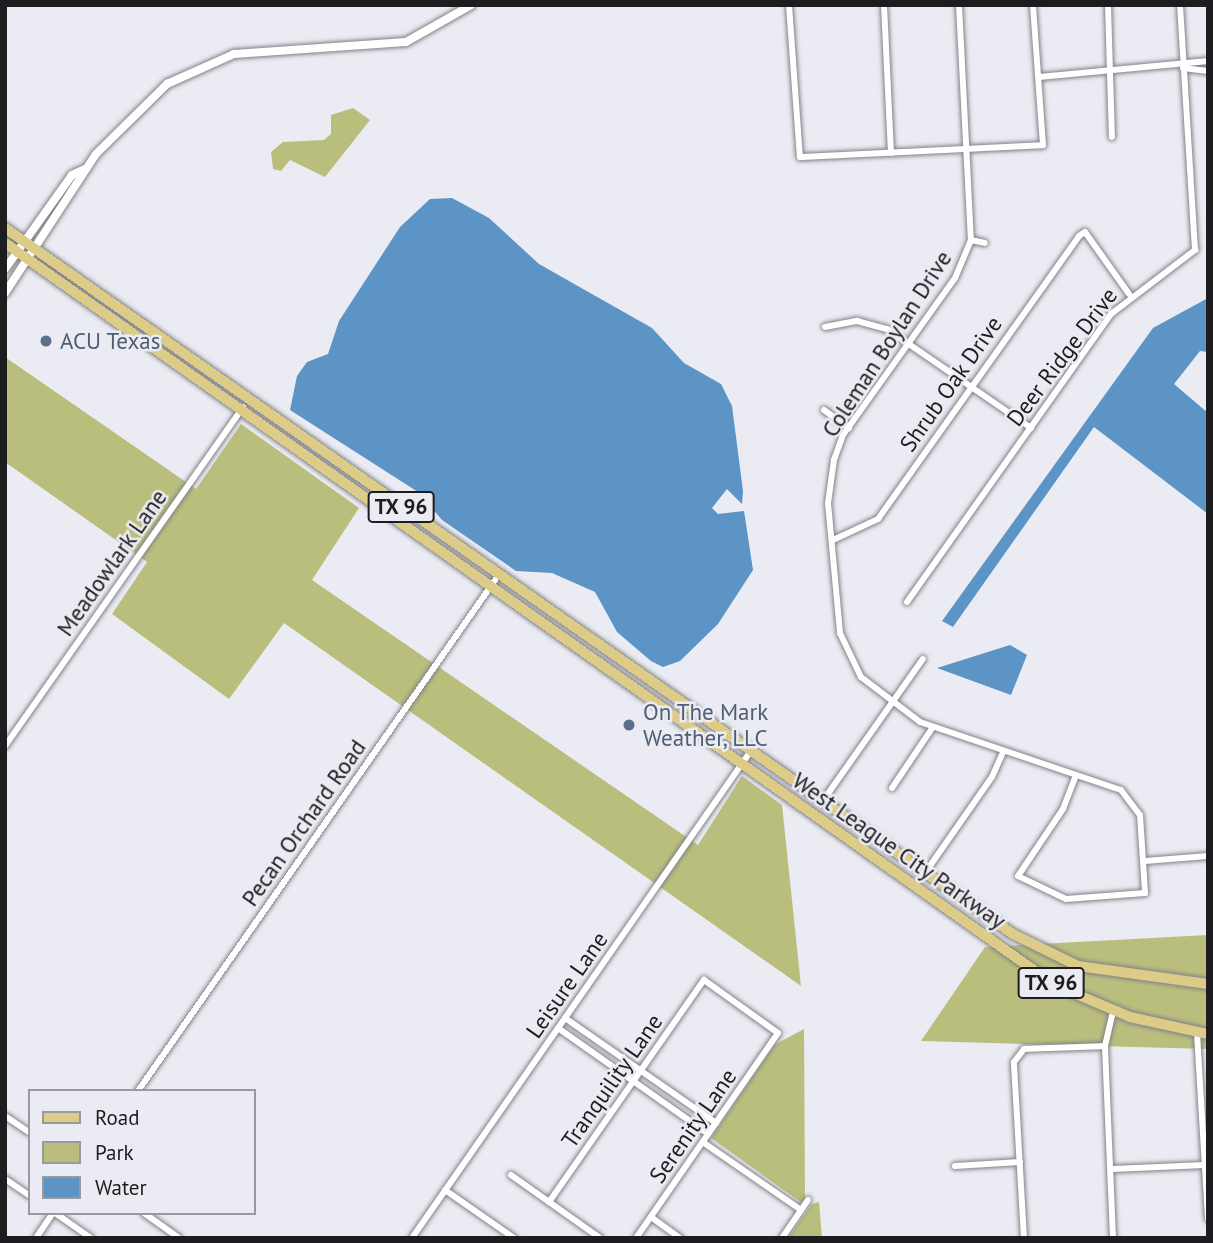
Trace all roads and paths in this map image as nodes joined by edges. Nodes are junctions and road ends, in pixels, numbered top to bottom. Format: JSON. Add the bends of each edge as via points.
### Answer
{"nodes":[{"id":1,"x":471,"y":5,"type":"edge"},
{"id":2,"x":789,"y":5,"type":"edge"},
{"id":3,"x":884,"y":5,"type":"edge"},
{"id":4,"x":959,"y":5,"type":"edge"},
{"id":5,"x":1033,"y":5,"type":"edge"},
{"id":6,"x":1108,"y":5,"type":"edge"},
{"id":7,"x":1180,"y":5,"type":"edge"},
{"id":8,"x":1208,"y":61,"type":"edge"},
{"id":9,"x":1183,"y":68,"type":"junction"},
{"id":10,"x":1208,"y":71,"type":"edge"},
{"id":11,"x":1111,"y":74,"type":"junction"},
{"id":12,"x":1038,"y":77,"type":"junction"},
{"id":13,"x":1112,"y":137,"type":"dead end"},
{"id":14,"x":966,"y":149,"type":"junction"},
{"id":15,"x":891,"y":153,"type":"junction"},
{"id":16,"x":85,"y":169,"type":"junction"},
{"id":17,"x":5,"y":228,"type":"edge"},
{"id":18,"x":971,"y":240,"type":"junction"},
{"id":19,"x":24,"y":242,"type":"junction"},
{"id":20,"x":5,"y":243,"type":"edge"},
{"id":21,"x":985,"y":243,"type":"dead end"},
{"id":22,"x":36,"y":250,"type":"junction"},
{"id":23,"x":18,"y":252,"type":"junction"},
{"id":24,"x":29,"y":261,"type":"junction"},
{"id":25,"x":5,"y":269,"type":"edge"},
{"id":26,"x":5,"y":292,"type":"edge"},
{"id":27,"x":1129,"y":294,"type":"junction"},
{"id":28,"x":825,"y":327,"type":"dead end"},
{"id":29,"x":910,"y":342,"type":"junction"},
{"id":30,"x":971,"y":386,"type":"junction"},
{"id":31,"x":247,"y":399,"type":"junction"},
{"id":32,"x":824,"y":410,"type":"dead end"},
{"id":33,"x":239,"y":413,"type":"junction"},
{"id":34,"x":849,"y":428,"type":"junction"},
{"id":35,"x":1031,"y":428,"type":"junction"},
{"id":36,"x":833,"y":540,"type":"junction"},
{"id":37,"x":498,"y":576,"type":"junction"},
{"id":38,"x":489,"y":589,"type":"junction"},
{"id":39,"x":907,"y":602,"type":"dead end"},
{"id":40,"x":923,"y":659,"type":"dead end"},
{"id":41,"x":892,"y":704,"type":"junction"},
{"id":42,"x":933,"y":727,"type":"junction"},
{"id":43,"x":5,"y":746,"type":"edge"},
{"id":44,"x":750,"y":752,"type":"junction"},
{"id":45,"x":1003,"y":752,"type":"junction"},
{"id":46,"x":741,"y":765,"type":"junction"},
{"id":47,"x":1076,"y":775,"type":"junction"},
{"id":48,"x":892,"y":788,"type":"dead end"},
{"id":49,"x":822,"y":802,"type":"junction"},
{"id":50,"x":1208,"y":856,"type":"edge"},
{"id":51,"x":1145,"y":861,"type":"junction"},
{"id":52,"x":924,"y":875,"type":"junction"},
{"id":53,"x":915,"y":888,"type":"junction"},
{"id":54,"x":704,"y":980,"type":"joint"},
{"id":55,"x":1208,"y":984,"type":"edge"},
{"id":56,"x":1113,"y":1011,"type":"junction"},
{"id":57,"x":565,"y":1018,"type":"junction"},
{"id":58,"x":558,"y":1028,"type":"junction"},
{"id":59,"x":1202,"y":1033,"type":"edge"},
{"id":60,"x":1105,"y":1046,"type":"junction"},
{"id":61,"x":641,"y":1071,"type":"junction"},
{"id":62,"x":633,"y":1081,"type":"junction"},
{"id":63,"x":139,"y":1089,"type":"edge"},
{"id":64,"x":5,"y":1116,"type":"edge"},
{"id":65,"x":716,"y":1123,"type":"junction"},
{"id":66,"x":28,"y":1132,"type":"edge"},
{"id":67,"x":708,"y":1134,"type":"junction"},
{"id":68,"x":704,"y":1143,"type":"junction"},
{"id":69,"x":1020,"y":1162,"type":"junction"},
{"id":70,"x":1205,"y":1165,"type":"junction"},
{"id":71,"x":955,"y":1166,"type":"dead end"},
{"id":72,"x":1112,"y":1169,"type":"junction"},
{"id":73,"x":511,"y":1175,"type":"dead end"},
{"id":74,"x":5,"y":1179,"type":"edge"},
{"id":75,"x":445,"y":1189,"type":"junction"},
{"id":76,"x":28,"y":1195,"type":"edge"},
{"id":77,"x":808,"y":1200,"type":"dead end"},
{"id":78,"x":549,"y":1202,"type":"junction"},
{"id":79,"x":802,"y":1210,"type":"junction"},
{"id":80,"x":53,"y":1215,"type":"edge"},
{"id":81,"x":57,"y":1215,"type":"edge"},
{"id":82,"x":147,"y":1215,"type":"edge"},
{"id":83,"x":651,"y":1217,"type":"junction"},
{"id":84,"x":1208,"y":1219,"type":"edge"},
{"id":85,"x":36,"y":1238,"type":"edge"},
{"id":86,"x":91,"y":1238,"type":"edge"},
{"id":87,"x":179,"y":1238,"type":"edge"},
{"id":88,"x":412,"y":1238,"type":"edge"},
{"id":89,"x":514,"y":1238,"type":"edge"},
{"id":90,"x":600,"y":1238,"type":"edge"},
{"id":91,"x":636,"y":1238,"type":"edge"},
{"id":92,"x":680,"y":1238,"type":"edge"},
{"id":93,"x":782,"y":1238,"type":"edge"},
{"id":94,"x":1024,"y":1238,"type":"edge"},
{"id":95,"x":1113,"y":1238,"type":"edge"}],
"edges":[{"from":1,"to":16,"type":"street","via":[[406,42],[234,54],[200,68],[139,106]]},
{"from":2,"to":15,"type":"street","via":[[800,158]]},
{"from":3,"to":15,"type":"street"},
{"from":4,"to":14,"type":"street","name":"Coleman Boylan Drive"},
{"from":5,"to":12,"type":"street"},
{"from":6,"to":11,"type":"street"},
{"from":7,"to":9,"type":"street","name":"Deer Ridge Drive"},
{"from":8,"to":9,"type":"street"},
{"from":9,"to":10,"type":"street"},
{"from":9,"to":11,"type":"street"},
{"from":9,"to":27,"type":"street","name":"Deer Ridge Drive","via":[[1195,250]]},
{"from":11,"to":12,"type":"street"},
{"from":11,"to":13,"type":"street"},
{"from":12,"to":14,"type":"street","via":[[1043,145]]},
{"from":14,"to":15,"type":"street"},
{"from":14,"to":18,"type":"street","name":"Coleman Boylan Drive"},
{"from":16,"to":19,"type":"street","via":[[72,175]]},
{"from":16,"to":22,"type":"street"},
{"from":17,"to":19,"type":"main road","name":"West League City Parkway","number":"TX 96"},
{"from":18,"to":21,"type":"street"},
{"from":18,"to":29,"type":"street","name":"Coleman Boylan Drive","via":[[955,278]]},
{"from":19,"to":22,"type":"main road","name":"West League City Parkway","number":"TX 96"},
{"from":19,"to":23,"type":"street"},
{"from":20,"to":23,"type":"main road","name":"West League City Parkway","number":"TX 96"},
{"from":22,"to":24,"type":"street"},
{"from":22,"to":31,"type":"main road","name":"West League City Parkway","number":"TX 96"},
{"from":23,"to":24,"type":"main road","name":"West League City Parkway","number":"TX 96"},
{"from":23,"to":25,"type":"street"},
{"from":24,"to":26,"type":"street"},
{"from":24,"to":33,"type":"main road","name":"West League City Parkway","number":"TX 96"},
{"from":27,"to":30,"type":"street","name":"Shrub Oak Drive","via":[[1085,232]]},
{"from":27,"to":35,"type":"street","name":"Deer Ridge Drive"},
{"from":28,"to":29,"type":"street","via":[[857,321]]},
{"from":29,"to":30,"type":"street"},
{"from":29,"to":34,"type":"street","name":"Coleman Boylan Drive"},
{"from":30,"to":35,"type":"street"},
{"from":30,"to":36,"type":"street","name":"Shrub Oak Drive","via":[[878,519]]},
{"from":31,"to":33,"type":"street","name":"Meadowlark Lane"},
{"from":31,"to":37,"type":"main road","name":"West League City Parkway","number":"TX 96"},
{"from":32,"to":34,"type":"street"},
{"from":33,"to":38,"type":"main road","name":"West League City Parkway","number":"TX 96"},
{"from":33,"to":43,"type":"street","name":"Meadowlark Lane"},
{"from":34,"to":36,"type":"street","name":"Coleman Boylan Drive","via":[[832,471]]},
{"from":35,"to":39,"type":"street","name":"Deer Ridge Drive"},
{"from":36,"to":41,"type":"street","name":"Coleman Boylan Drive","via":[[848,659]]},
{"from":37,"to":38,"type":"street","name":"Pecan Orchard Road"},
{"from":37,"to":44,"type":"main road","name":"West League City Parkway","number":"TX 96"},
{"from":38,"to":46,"type":"main road","name":"West League City Parkway","number":"TX 96"},
{"from":38,"to":63,"type":"street","name":"Pecan Orchard Road"},
{"from":40,"to":41,"type":"street"},
{"from":41,"to":42,"type":"street","name":"Coleman Boylan Drive"},
{"from":41,"to":49,"type":"street"},
{"from":42,"to":45,"type":"street","name":"Coleman Boylan Drive"},
{"from":42,"to":48,"type":"street"},
{"from":44,"to":46,"type":"street","name":"Leisure Lane"},
{"from":44,"to":49,"type":"main road","name":"West League City Parkway","number":"TX 96"},
{"from":45,"to":47,"type":"street","name":"Coleman Boylan Drive"},
{"from":45,"to":52,"type":"street","via":[[992,777]]},
{"from":46,"to":53,"type":"main road","name":"West League City Parkway","number":"TX 96"},
{"from":46,"to":57,"type":"street","name":"Leisure Lane"},
{"from":47,"to":51,"type":"street","name":"Coleman Boylan Drive","via":[[1121,790],[1130,801],[1140,815]]},
{"from":47,"to":51,"type":"street","name":"Coleman Boylan Drive","via":[[1018,876],[1040,891],[1066,899],[1145,892]]},
{"from":49,"to":52,"type":"main road","name":"West League City Parkway","number":"TX 96"},
{"from":50,"to":51,"type":"street"},
{"from":52,"to":53,"type":"main road"},
{"from":52,"to":55,"type":"main road","name":"West League City Parkway","number":"TX 96","via":[[1041,951],[1079,966]]},
{"from":53,"to":56,"type":"main road","name":"West League City Parkway","number":"TX 96","via":[[1055,985]]},
{"from":54,"to":61,"type":"street","name":"Tranquility Lane"},
{"from":54,"to":65,"type":"street","name":"Serenity Lane","via":[[778,1033]]},
{"from":56,"to":59,"type":"main road","name":"West League City Parkway","number":"TX 96"},
{"from":56,"to":60,"type":"street"},
{"from":57,"to":58,"type":"street","name":"Leisure Lane"},
{"from":57,"to":61,"type":"street"},
{"from":58,"to":62,"type":"street"},
{"from":58,"to":75,"type":"street","name":"Leisure Lane"},
{"from":59,"to":70,"type":"street"},
{"from":60,"to":69,"type":"street","via":[[1018,1053]]},
{"from":60,"to":72,"type":"street"},
{"from":61,"to":62,"type":"street","name":"Tranquility Lane"},
{"from":61,"to":65,"type":"street"},
{"from":62,"to":67,"type":"street"},
{"from":62,"to":78,"type":"street","name":"Tranquility Lane"},
{"from":64,"to":66,"type":"street"},
{"from":65,"to":67,"type":"street","name":"Serenity Lane"},
{"from":67,"to":68,"type":"street","name":"Serenity Lane"},
{"from":68,"to":79,"type":"street"},
{"from":68,"to":83,"type":"street","name":"Serenity Lane"},
{"from":69,"to":71,"type":"street"},
{"from":69,"to":94,"type":"street"},
{"from":70,"to":72,"type":"street"},
{"from":70,"to":84,"type":"street"},
{"from":72,"to":95,"type":"street"},
{"from":73,"to":78,"type":"street"},
{"from":74,"to":76,"type":"street"},
{"from":75,"to":88,"type":"street","name":"Leisure Lane"},
{"from":75,"to":89,"type":"street"},
{"from":77,"to":79,"type":"street"},
{"from":78,"to":90,"type":"street"},
{"from":79,"to":93,"type":"street"},
{"from":80,"to":85,"type":"street"},
{"from":81,"to":86,"type":"street"},
{"from":82,"to":87,"type":"street"},
{"from":83,"to":91,"type":"street","name":"Serenity Lane"},
{"from":83,"to":92,"type":"street"}]}
